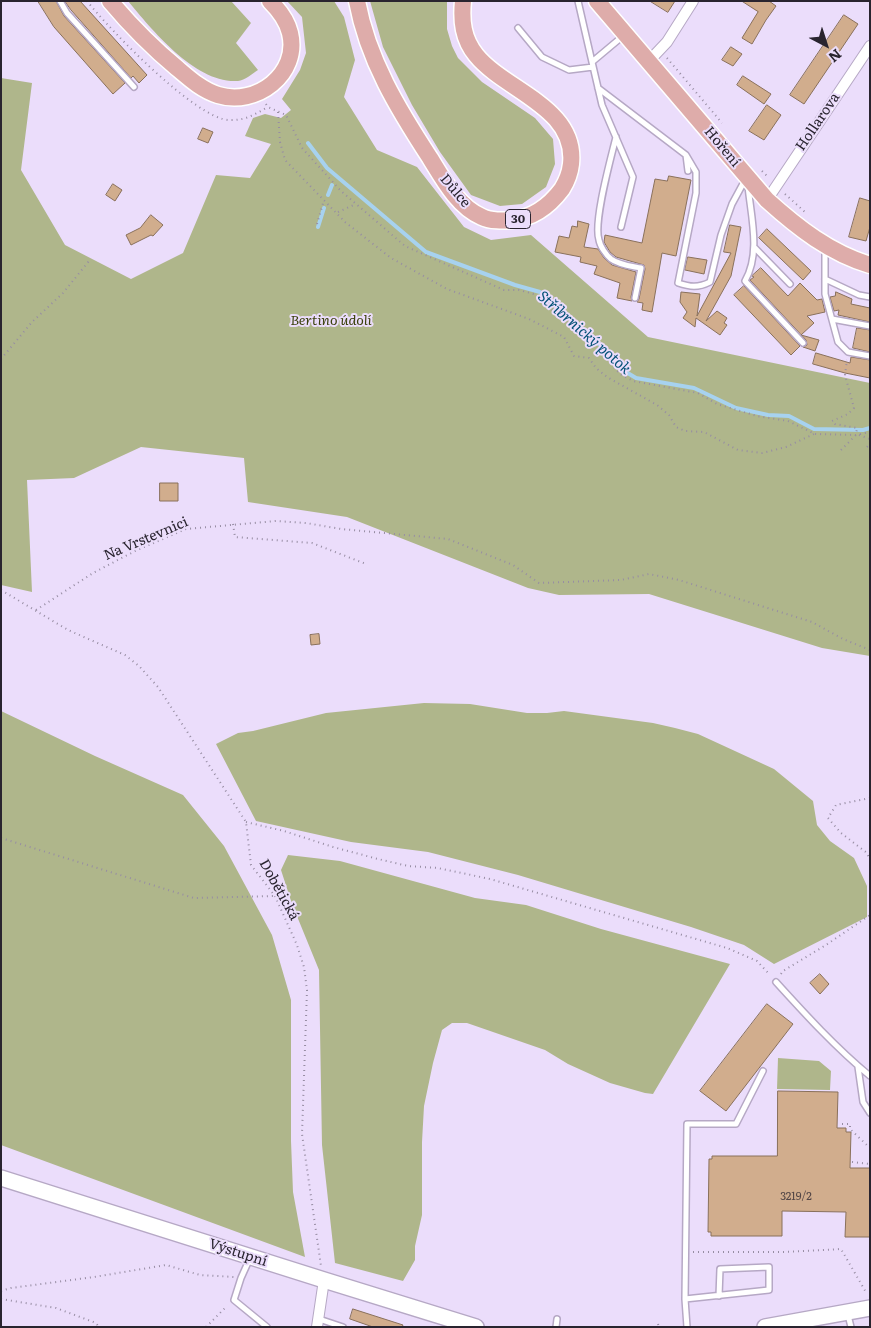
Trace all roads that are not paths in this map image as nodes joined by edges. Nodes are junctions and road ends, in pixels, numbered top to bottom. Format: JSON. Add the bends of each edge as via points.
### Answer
{"nodes":[{"id":1,"x":60,"y":1,"type":"edge"},
{"id":2,"x":110,"y":1,"type":"edge"},
{"id":3,"x":270,"y":1,"type":"edge"},
{"id":4,"x":357,"y":1,"type":"edge"},
{"id":5,"x":464,"y":1,"type":"edge"},
{"id":6,"x":578,"y":1,"type":"edge"},
{"id":7,"x":597,"y":1,"type":"edge"},
{"id":8,"x":693,"y":1,"type":"edge"},
{"id":9,"x":518,"y":28,"type":"dead end"},
{"id":10,"x":626,"y":34,"type":"junction"},
{"id":11,"x":870,"y":46,"type":"edge"},
{"id":12,"x":654,"y":56,"type":"junction"},
{"id":13,"x":593,"y":64,"type":"junction"},
{"id":14,"x":134,"y":88,"type":"dead end"},
{"id":15,"x":598,"y":88,"type":"junction"},
{"id":16,"x":616,"y":137,"type":"junction"},
{"id":17,"x":686,"y":156,"type":"junction"},
{"id":18,"x":688,"y":171,"type":"dead end"},
{"id":19,"x":752,"y":171,"type":"junction"},
{"id":20,"x":767,"y":200,"type":"junction"},
{"id":21,"x":621,"y":227,"type":"dead end"},
{"id":22,"x":825,"y":245,"type":"junction"},
{"id":23,"x":755,"y":248,"type":"junction"},
{"id":24,"x":870,"y":265,"type":"edge"},
{"id":25,"x":825,"y":279,"type":"junction"},
{"id":26,"x":790,"y":284,"type":"dead end"},
{"id":27,"x":870,"y":297,"type":"edge"},
{"id":28,"x":635,"y":298,"type":"dead end"},
{"id":29,"x":832,"y":319,"type":"junction"},
{"id":30,"x":870,"y":326,"type":"edge"},
{"id":31,"x":803,"y":342,"type":"dead end"},
{"id":32,"x":870,"y":356,"type":"edge"},
{"id":33,"x":776,"y":982,"type":"road end"},
{"id":34,"x":858,"y":1067,"type":"junction"},
{"id":35,"x":763,"y":1071,"type":"dead end"},
{"id":36,"x":870,"y":1076,"type":"edge"},
{"id":37,"x":870,"y":1113,"type":"edge"},
{"id":38,"x":1,"y":1178,"type":"edge"},
{"id":39,"x":250,"y":1256,"type":"junction"},
{"id":40,"x":324,"y":1280,"type":"junction"},
{"id":41,"x":719,"y":1296,"type":"junction"},
{"id":42,"x":685,"y":1299,"type":"junction"},
{"id":43,"x":868,"y":1301,"type":"edge"},
{"id":44,"x":847,"y":1312,"type":"junction"},
{"id":45,"x":557,"y":1319,"type":"dead end"},
{"id":46,"x":318,"y":1323,"type":"edge"},
{"id":47,"x":267,"y":1327,"type":"edge"},
{"id":48,"x":343,"y":1327,"type":"edge"},
{"id":49,"x":476,"y":1327,"type":"edge"},
{"id":50,"x":556,"y":1327,"type":"edge"},
{"id":51,"x":687,"y":1327,"type":"edge"},
{"id":52,"x":765,"y":1327,"type":"edge"},
{"id":53,"x":852,"y":1327,"type":"edge"}],
"edges":[{"from":1,"to":14,"type":"lane"},
{"from":2,"to":3,"type":"main road","via":[[155,50],[202,88],[231,98],[258,94],[284,69],[290,33]]},
{"from":4,"to":5,"type":"main road","name":"Důlce","number":"30","via":[[369,47],[392,97],[444,181],[470,210],[483,218],[511,221],[526,218],[554,200],[564,186],[572,156],[569,142],[555,118],[476,55],[463,30]]},
{"from":6,"to":13,"type":"lane"},
{"from":7,"to":10,"type":"main road","name":"Hoření"},
{"from":8,"to":12,"type":"street","via":[[667,42]]},
{"from":9,"to":13,"type":"lane","via":[[542,57],[568,70]]},
{"from":10,"to":12,"type":"main road","name":"Hoření"},
{"from":10,"to":13,"type":"lane"},
{"from":11,"to":20,"type":"street","name":"Hollarova"},
{"from":12,"to":19,"type":"main road","name":"Hoření"},
{"from":13,"to":15,"type":"lane"},
{"from":15,"to":16,"type":"lane"},
{"from":15,"to":17,"type":"lane"},
{"from":16,"to":21,"type":"lane","via":[[633,177]]},
{"from":16,"to":28,"type":"lane","via":[[597,233],[611,259],[641,268]]},
{"from":17,"to":18,"type":"lane"},
{"from":17,"to":19,"type":"lane","via":[[696,172],[696,193],[678,283],[688,286],[699,287],[710,282],[732,204]]},
{"from":19,"to":20,"type":"main road","name":"Hoření"},
{"from":19,"to":23,"type":"lane"},
{"from":20,"to":22,"type":"main road","name":"Hoření"},
{"from":22,"to":24,"type":"main road","name":"Hoření"},
{"from":22,"to":25,"type":"lane"},
{"from":23,"to":26,"type":"lane"},
{"from":23,"to":31,"type":"lane","via":[[751,270],[745,281]]},
{"from":25,"to":27,"type":"lane"},
{"from":25,"to":29,"type":"lane","via":[[825,294]]},
{"from":29,"to":30,"type":"lane"},
{"from":29,"to":32,"type":"lane","via":[[838,342],[848,352]]},
{"from":33,"to":34,"type":"lane"},
{"from":34,"to":36,"type":"lane"},
{"from":34,"to":37,"type":"lane","via":[[863,1102]]},
{"from":35,"to":42,"type":"lane","via":[[736,1124],[687,1124]]},
{"from":38,"to":39,"type":"street","name":"Výstupní"},
{"from":39,"to":40,"type":"street","name":"Výstupní"},
{"from":39,"to":47,"type":"lane","via":[[234,1300]]},
{"from":40,"to":46,"type":"street"},
{"from":40,"to":49,"type":"street","name":"Výstupní"},
{"from":41,"to":41,"type":"lane","via":[[769,1290],[769,1267],[720,1269]]},
{"from":41,"to":42,"type":"lane"},
{"from":42,"to":51,"type":"lane"},
{"from":43,"to":44,"type":"street"},
{"from":44,"to":52,"type":"street"},
{"from":44,"to":53,"type":"lane"},
{"from":45,"to":50,"type":"lane"},
{"from":46,"to":48,"type":"lane"}]}
